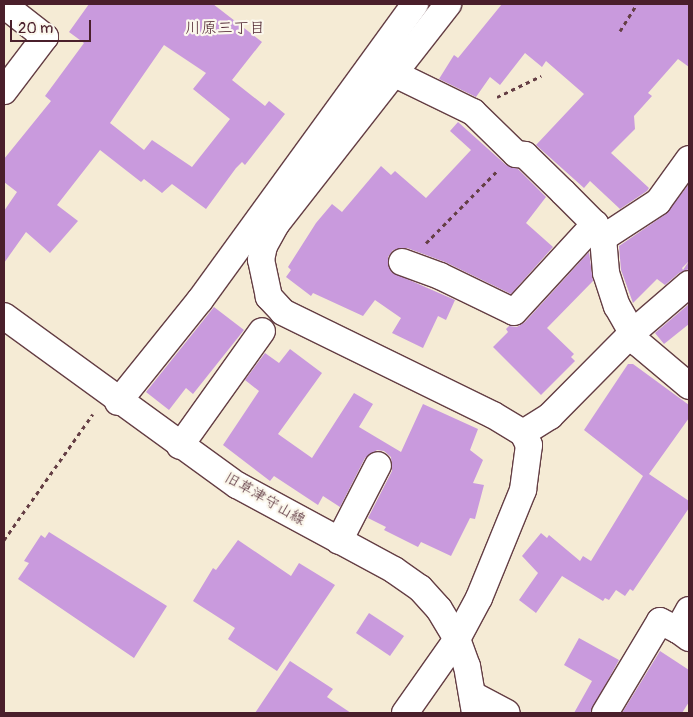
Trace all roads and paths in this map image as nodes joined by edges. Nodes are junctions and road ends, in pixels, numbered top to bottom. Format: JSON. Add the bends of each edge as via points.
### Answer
{"nodes":[{"id":1,"x":415,"y":4,"type":"edge"},
{"id":2,"x":448,"y":4,"type":"edge"},
{"id":3,"x":638,"y":4,"type":"edge"},
{"id":4,"x":4,"y":5,"type":"edge"},
{"id":5,"x":620,"y":31,"type":"dead end"},
{"id":6,"x":395,"y":74,"type":"junction"},
{"id":7,"x":541,"y":76,"type":"dead end"},
{"id":8,"x":4,"y":92,"type":"edge"},
{"id":9,"x":473,"y":112,"type":"junction"},
{"id":10,"x":516,"y":154,"type":"junction"},
{"id":11,"x":689,"y":159,"type":"edge"},
{"id":12,"x":599,"y":231,"type":"junction"},
{"id":13,"x":407,"y":263,"type":"joint"},
{"id":14,"x":689,"y":284,"type":"edge"},
{"id":15,"x":4,"y":316,"type":"edge"},
{"id":16,"x":262,"y":331,"type":"dead end"},
{"id":17,"x":632,"y":333,"type":"junction"},
{"id":18,"x":689,"y":386,"type":"edge"},
{"id":19,"x":113,"y":398,"type":"junction"},
{"id":20,"x":523,"y":433,"type":"junction"},
{"id":21,"x":180,"y":446,"type":"junction"},
{"id":22,"x":378,"y":465,"type":"dead end"},
{"id":23,"x":4,"y":540,"type":"edge"},
{"id":24,"x":339,"y":541,"type":"junction"},
{"id":25,"x":686,"y":626,"type":"edge"},
{"id":26,"x":457,"y":639,"type":"junction"},
{"id":27,"x":474,"y":704,"type":"edge"},
{"id":28,"x":405,"y":713,"type":"edge"},
{"id":29,"x":507,"y":713,"type":"edge"},
{"id":30,"x":605,"y":713,"type":"edge"}],
"edges":[{"from":1,"to":19,"type":"street","via":[[200,300]]},
{"from":2,"to":6,"type":"street"},
{"from":3,"to":5,"type":"path"},
{"from":4,"to":8,"type":"street","via":[[45,37]]},
{"from":6,"to":9,"type":"street"},
{"from":6,"to":20,"type":"street","via":[[268,238],[261,260],[269,298],[283,312],[494,415]]},
{"from":7,"to":9,"type":"path"},
{"from":9,"to":10,"type":"street"},
{"from":10,"to":12,"type":"street","via":[[525,155]]},
{"from":10,"to":13,"type":"path"},
{"from":11,"to":12,"type":"street","via":[[658,202]]},
{"from":12,"to":13,"type":"street","via":[[514,312]]},
{"from":12,"to":17,"type":"street","via":[[606,273],[617,306]]},
{"from":14,"to":17,"type":"street"},
{"from":15,"to":19,"type":"street","name":"旧草津守山線"},
{"from":16,"to":21,"type":"street"},
{"from":17,"to":18,"type":"street","via":[[638,343]]},
{"from":17,"to":20,"type":"street","via":[[550,416]]},
{"from":19,"to":21,"type":"street","name":"旧草津守山線"},
{"from":19,"to":23,"type":"path"},
{"from":20,"to":26,"type":"street","via":[[529,445],[529,457],[522,490],[479,598]]},
{"from":21,"to":24,"type":"street","name":"旧草津守山線","via":[[237,485]]},
{"from":22,"to":24,"type":"street"},
{"from":24,"to":26,"type":"street","name":"旧草津守山線","via":[[394,570],[420,588]]},
{"from":25,"to":30,"type":"street","via":[[660,621]]},
{"from":26,"to":27,"type":"street","name":"旧草津守山線"},
{"from":26,"to":28,"type":"street"},
{"from":27,"to":29,"type":"street"}]}
